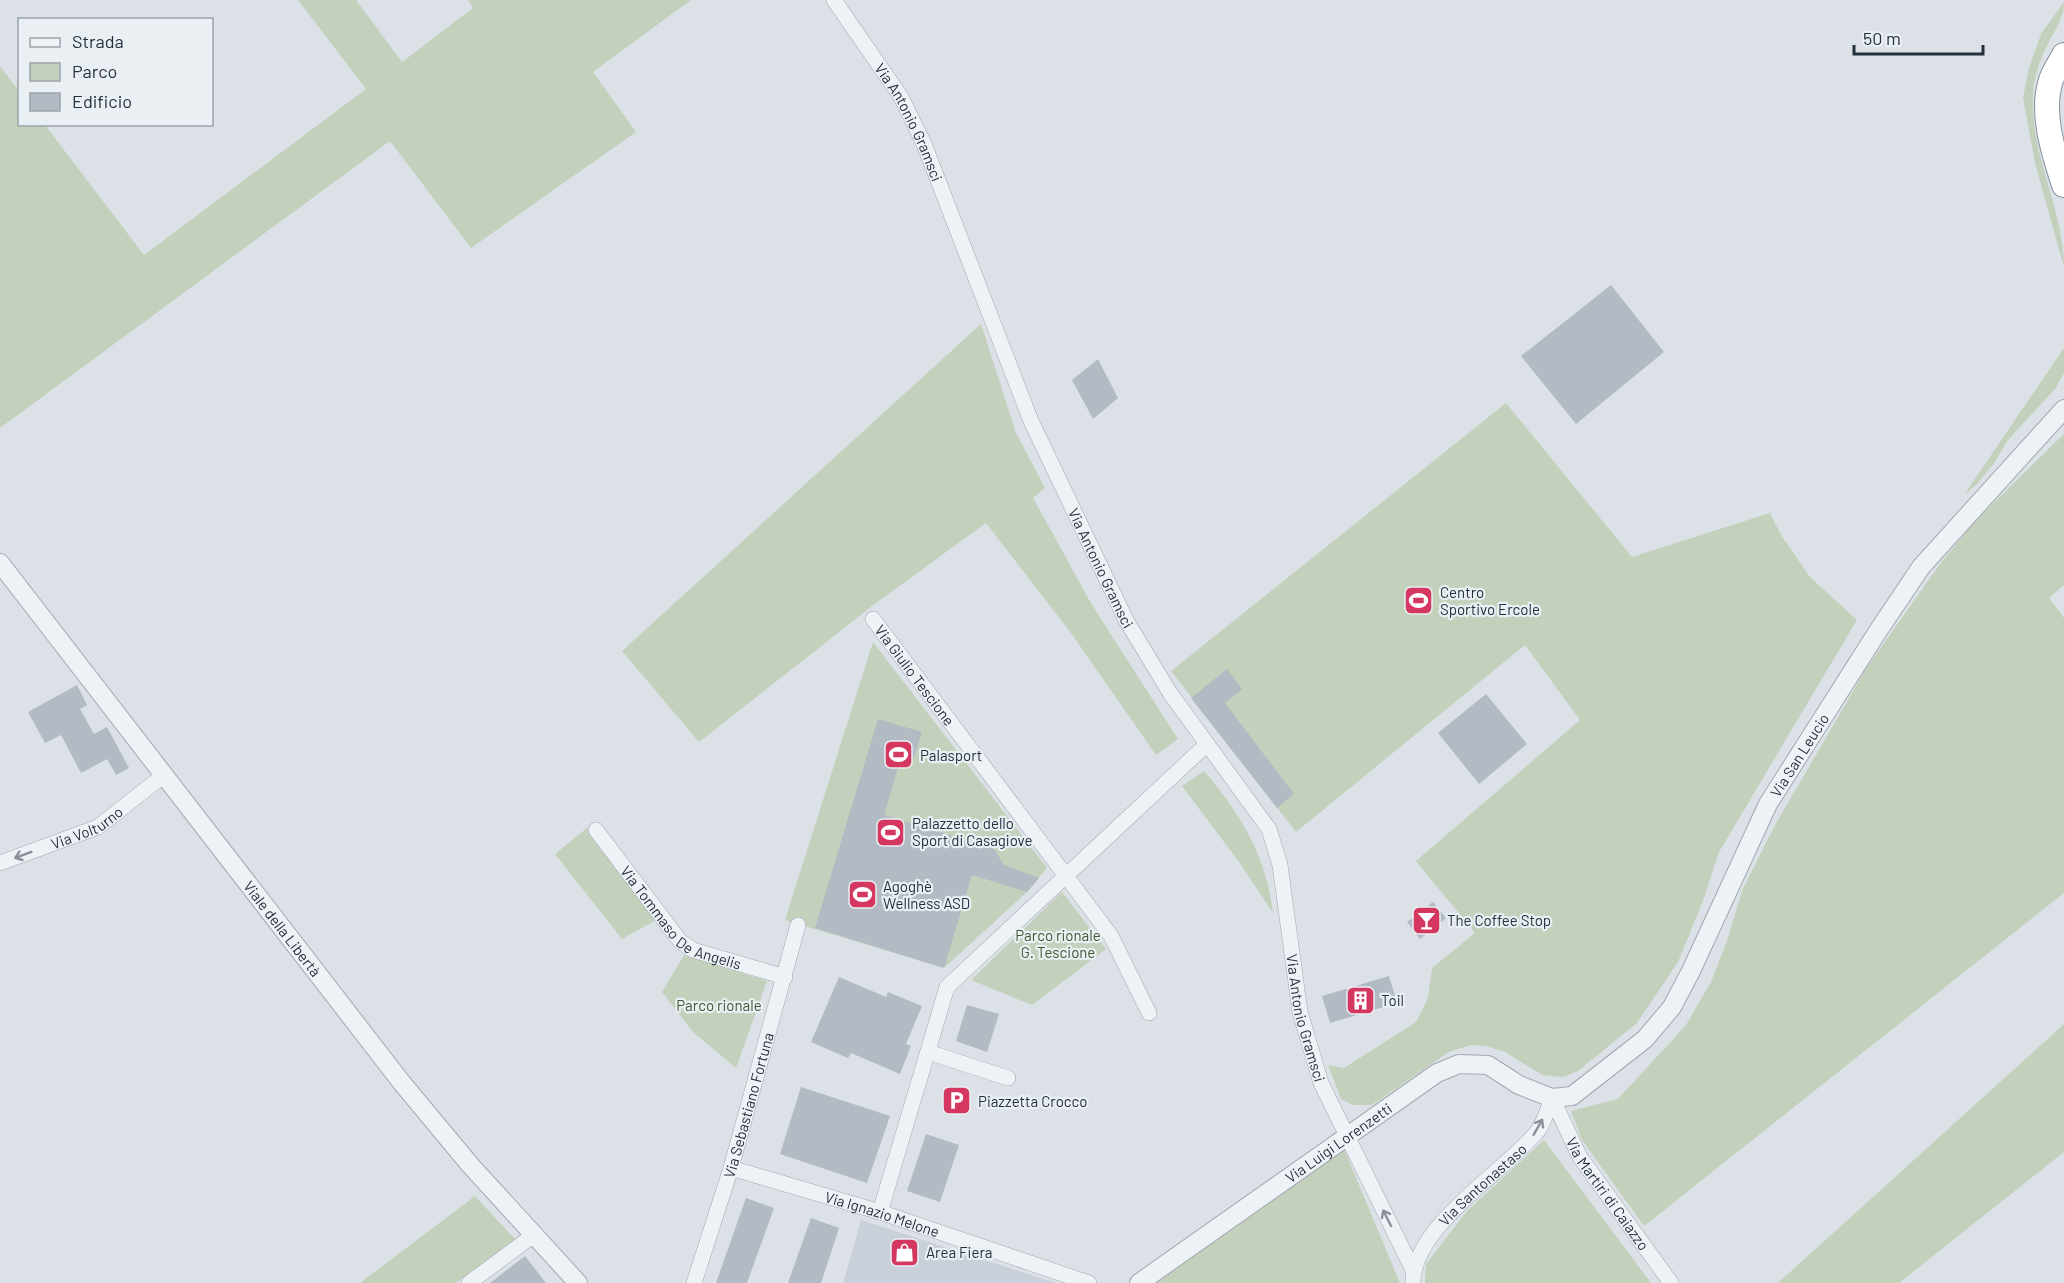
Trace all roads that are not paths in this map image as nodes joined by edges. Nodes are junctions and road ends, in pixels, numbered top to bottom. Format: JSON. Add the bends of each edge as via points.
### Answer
{"nodes":[{"id":1,"x":834,"y":0,"type":"edge"},
{"id":2,"x":2064,"y":55,"type":"edge"},
{"id":3,"x":2064,"y":185,"type":"edge"},
{"id":4,"x":2064,"y":409,"type":"edge"},
{"id":5,"x":0,"y":563,"type":"edge"},
{"id":6,"x":873,"y":619,"type":"dead end"},
{"id":7,"x":1206,"y":745,"type":"junction"},
{"id":8,"x":164,"y":775,"type":"junction"},
{"id":9,"x":596,"y":830,"type":"dead end"},
{"id":10,"x":0,"y":863,"type":"edge"},
{"id":11,"x":1064,"y":875,"type":"junction"},
{"id":12,"x":798,"y":925,"type":"dead end"},
{"id":13,"x":784,"y":977,"type":"junction"},
{"id":14,"x":1149,"y":1013,"type":"dead end"},
{"id":15,"x":928,"y":1052,"type":"junction"},
{"id":16,"x":1008,"y":1078,"type":"dead end"},
{"id":17,"x":1552,"y":1098,"type":"junction"},
{"id":18,"x":1346,"y":1136,"type":"junction"},
{"id":19,"x":731,"y":1168,"type":"junction"},
{"id":20,"x":880,"y":1212,"type":"junction"},
{"id":21,"x":535,"y":1234,"type":"junction"},
{"id":22,"x":1413,"y":1276,"type":"edge"},
{"id":23,"x":1070,"y":1278,"type":"edge"},
{"id":24,"x":469,"y":1283,"type":"edge"},
{"id":25,"x":578,"y":1283,"type":"edge"},
{"id":26,"x":694,"y":1283,"type":"edge"},
{"id":27,"x":1089,"y":1283,"type":"edge"},
{"id":28,"x":1139,"y":1283,"type":"edge"},
{"id":29,"x":1671,"y":1283,"type":"edge"}],
"edges":[{"from":1,"to":7,"type":"street","name":"Via Antonio Gramsci","via":[[872,53],[924,144],[1031,421],[1126,620]]},
{"from":2,"to":3,"type":"highway","via":[[2051,81],[2048,114]]},
{"from":4,"to":17,"type":"street","name":"Via San Leucio","via":[[1921,567],[1878,631],[1768,804],[1672,1007],[1645,1039],[1572,1096]]},
{"from":5,"to":8,"type":"street","name":"Viale della Libertà"},
{"from":6,"to":11,"type":"street","name":"Via Giulio Tescione"},
{"from":7,"to":11,"type":"street"},
{"from":7,"to":18,"type":"street","name":"Via Antonio Gramsci","via":[[1269,829],[1280,865],[1300,1012],[1321,1083]]},
{"from":8,"to":10,"type":"street","name":"Via Volturno","one_way":true,"via":[[98,827]]},
{"from":8,"to":21,"type":"street","name":"Viale della Libertà","via":[[402,1083],[471,1166]]},
{"from":9,"to":13,"type":"street","name":"Via Tommaso De Angelis","via":[[680,941],[693,950]]},
{"from":11,"to":14,"type":"street","name":"Via Giulio Tescione","via":[[1111,936]]},
{"from":11,"to":15,"type":"street","via":[[947,987]]},
{"from":12,"to":13,"type":"street","name":"Via Sebastiano Fortuna"},
{"from":13,"to":19,"type":"street","name":"Via Sebastiano Fortuna"},
{"from":15,"to":16,"type":"street"},
{"from":15,"to":20,"type":"street"},
{"from":17,"to":18,"type":"street","name":"Via Luigi Lorenzetti","via":[[1519,1085],[1488,1065],[1459,1065],[1437,1073]]},
{"from":22,"to":17,"type":"street","name":"Via Santonastaso","one_way":true,"via":[[1423,1246],[1484,1180],[1538,1131]]},
{"from":17,"to":29,"type":"street","name":"Via Martiri di Caiazzo","via":[[1580,1157]]},
{"from":22,"to":18,"type":"street","name":"Via Santonastaso","one_way":true},
{"from":18,"to":28,"type":"street","name":"Via Luigi Lorenzetti"},
{"from":19,"to":20,"type":"street","name":"Via Ignazio Melone"},
{"from":19,"to":26,"type":"street","name":"Via Sebastiano Fortuna"},
{"from":20,"to":23,"type":"street","name":"Via Ignazio Melone"},
{"from":21,"to":24,"type":"street"},
{"from":21,"to":25,"type":"street","name":"Viale della Libertà"},
{"from":23,"to":27,"type":"street","name":"Via Ignazio Melone"}]}
